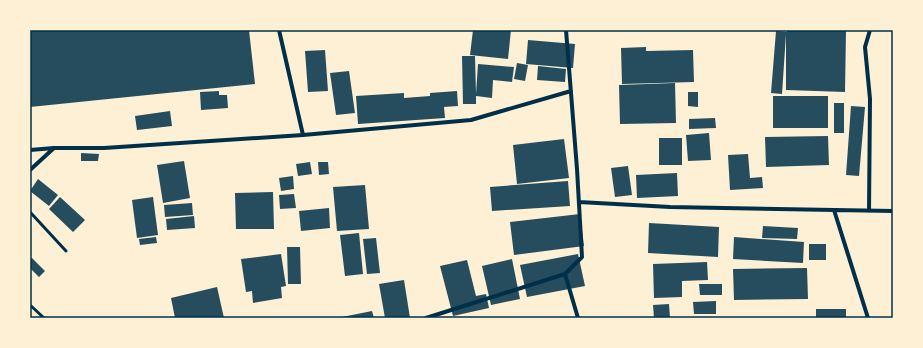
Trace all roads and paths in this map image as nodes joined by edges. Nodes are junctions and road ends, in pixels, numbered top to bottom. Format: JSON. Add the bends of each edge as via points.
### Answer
{"nodes":[{"id":1,"x":279,"y":30,"type":"edge"},
{"id":2,"x":566,"y":30,"type":"edge"},
{"id":3,"x":870,"y":30,"type":"edge"},
{"id":4,"x":571,"y":90,"type":"junction"},
{"id":5,"x":303,"y":135,"type":"junction"},
{"id":6,"x":54,"y":148,"type":"junction"},
{"id":7,"x":30,"y":150,"type":"edge"},
{"id":8,"x":30,"y":170,"type":"edge"},
{"id":9,"x":579,"y":202,"type":"junction"},
{"id":10,"x":834,"y":210,"type":"junction"},
{"id":11,"x":869,"y":211,"type":"junction"},
{"id":12,"x":893,"y":211,"type":"edge"},
{"id":13,"x":30,"y":212,"type":"edge"},
{"id":14,"x":66,"y":251,"type":"dead end"},
{"id":15,"x":565,"y":274,"type":"junction"},
{"id":16,"x":30,"y":305,"type":"edge"},
{"id":17,"x":44,"y":318,"type":"edge"},
{"id":18,"x":426,"y":318,"type":"edge"},
{"id":19,"x":578,"y":318,"type":"edge"},
{"id":20,"x":868,"y":318,"type":"edge"}],
"edges":[{"from":1,"to":5,"type":"street"},
{"from":2,"to":4,"type":"street"},
{"from":3,"to":11,"type":"street","via":[[866,47],[870,99]]},
{"from":4,"to":5,"type":"street","via":[[472,120]]},
{"from":4,"to":9,"type":"street"},
{"from":5,"to":6,"type":"street","via":[[104,148]]},
{"from":6,"to":7,"type":"street"},
{"from":6,"to":8,"type":"street"},
{"from":9,"to":10,"type":"street","via":[[670,207]]},
{"from":9,"to":15,"type":"street","via":[[582,257]]},
{"from":10,"to":11,"type":"street"},
{"from":10,"to":20,"type":"street"},
{"from":11,"to":12,"type":"street"},
{"from":13,"to":14,"type":"lane"},
{"from":15,"to":18,"type":"street"},
{"from":15,"to":19,"type":"street"},
{"from":16,"to":17,"type":"lane"}]}
